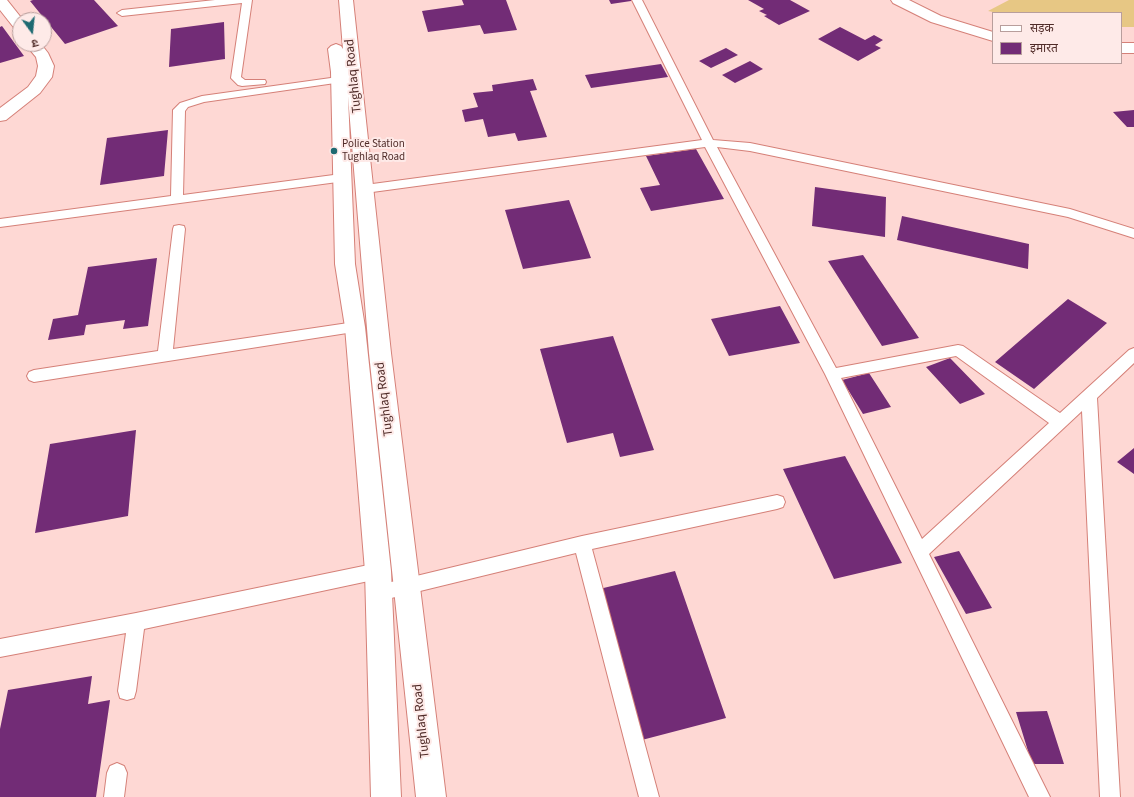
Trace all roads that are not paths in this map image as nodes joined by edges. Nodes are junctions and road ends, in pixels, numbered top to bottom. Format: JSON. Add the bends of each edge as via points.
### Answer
{"nodes":[{"id":1,"x":0,"y":0,"type":"edge"},
{"id":2,"x":242,"y":0,"type":"edge"},
{"id":3,"x":247,"y":0,"type":"edge"},
{"id":4,"x":331,"y":0,"type":"edge"},
{"id":5,"x":346,"y":0,"type":"edge"},
{"id":6,"x":637,"y":0,"type":"edge"},
{"id":7,"x":898,"y":0,"type":"edge"},
{"id":8,"x":122,"y":13,"type":"dead end"},
{"id":9,"x":12,"y":16,"type":"edge"},
{"id":10,"x":992,"y":37,"type":"edge"},
{"id":11,"x":1122,"y":48,"type":"edge"},
{"id":12,"x":1134,"y":48,"type":"edge"},
{"id":13,"x":40,"y":52,"type":"edge"},
{"id":14,"x":338,"y":76,"type":"junction"},
{"id":15,"x":0,"y":116,"type":"edge"},
{"id":16,"x":709,"y":143,"type":"junction"},
{"id":17,"x":341,"y":178,"type":"junction"},
{"id":18,"x":365,"y":189,"type":"junction"},
{"id":19,"x":177,"y":200,"type":"junction"},
{"id":20,"x":0,"y":223,"type":"edge"},
{"id":21,"x":179,"y":229,"type":"dead end"},
{"id":22,"x":1134,"y":234,"type":"edge"},
{"id":23,"x":355,"y":327,"type":"junction"},
{"id":24,"x":1134,"y":354,"type":"edge"},
{"id":25,"x":165,"y":356,"type":"junction"},
{"id":26,"x":832,"y":374,"type":"junction"},
{"id":27,"x":34,"y":376,"type":"dead end"},
{"id":28,"x":1089,"y":396,"type":"junction"},
{"id":29,"x":1060,"y":422,"type":"junction"},
{"id":30,"x":777,"y":502,"type":"dead end"},
{"id":31,"x":582,"y":544,"type":"junction"},
{"id":32,"x":920,"y":552,"type":"junction"},
{"id":33,"x":378,"y":571,"type":"junction"},
{"id":34,"x":407,"y":586,"type":"junction"},
{"id":35,"x":379,"y":593,"type":"junction"},
{"id":36,"x":136,"y":622,"type":"junction"},
{"id":37,"x":0,"y":648,"type":"edge"},
{"id":38,"x":127,"y":691,"type":"dead end"},
{"id":39,"x":117,"y":773,"type":"dead end"},
{"id":40,"x":114,"y":797,"type":"edge"},
{"id":41,"x":386,"y":797,"type":"edge"},
{"id":42,"x":431,"y":797,"type":"edge"},
{"id":43,"x":649,"y":797,"type":"edge"},
{"id":44,"x":1040,"y":797,"type":"edge"},
{"id":45,"x":1110,"y":797,"type":"edge"}],
"edges":[{"from":1,"to":9,"type":"main road"},
{"from":2,"to":8,"type":"lane"},
{"from":3,"to":14,"type":"lane","via":[[236,78],[238,81],[249,84]]},
{"from":4,"to":14,"type":"main road","name":"Tughlaq Road"},
{"from":5,"to":18,"type":"main road","name":"Tughlaq Road"},
{"from":6,"to":16,"type":"lane"},
{"from":7,"to":10,"type":"main road","via":[[936,19]]},
{"from":11,"to":12,"type":"main road"},
{"from":13,"to":15,"type":"main road","via":[[46,66],[44,77],[34,90]]},
{"from":14,"to":17,"type":"main road","name":"Tughlaq Road"},
{"from":14,"to":19,"type":"lane","via":[[202,99],[184,105],[179,110]]},
{"from":16,"to":18,"type":"lane"},
{"from":16,"to":22,"type":"lane","via":[[750,147],[958,189],[1070,213]]},
{"from":16,"to":26,"type":"lane"},
{"from":17,"to":19,"type":"lane"},
{"from":17,"to":23,"type":"main road","name":"Tughlaq Road","via":[[345,264]]},
{"from":18,"to":34,"type":"main road","name":"Tughlaq Road","via":[[380,353]]},
{"from":19,"to":20,"type":"lane"},
{"from":21,"to":25,"type":"lane"},
{"from":23,"to":25,"type":"lane"},
{"from":23,"to":33,"type":"main road","name":"Tughlaq Road"},
{"from":24,"to":28,"type":"lane"},
{"from":25,"to":27,"type":"lane"},
{"from":26,"to":29,"type":"lane","via":[[958,350]]},
{"from":26,"to":32,"type":"lane"},
{"from":28,"to":29,"type":"lane"},
{"from":28,"to":45,"type":"lane"},
{"from":29,"to":32,"type":"lane"},
{"from":30,"to":31,"type":"lane"},
{"from":31,"to":34,"type":"lane"},
{"from":31,"to":43,"type":"lane"},
{"from":32,"to":44,"type":"lane"},
{"from":33,"to":35,"type":"main road","name":"Tughlaq Road"},
{"from":33,"to":36,"type":"lane"},
{"from":34,"to":35,"type":"lane"},
{"from":34,"to":42,"type":"main road","name":"Tughlaq Road"},
{"from":35,"to":41,"type":"main road","name":"Tughlaq Road"},
{"from":36,"to":37,"type":"lane"},
{"from":36,"to":38,"type":"lane"},
{"from":39,"to":40,"type":"lane"}]}
